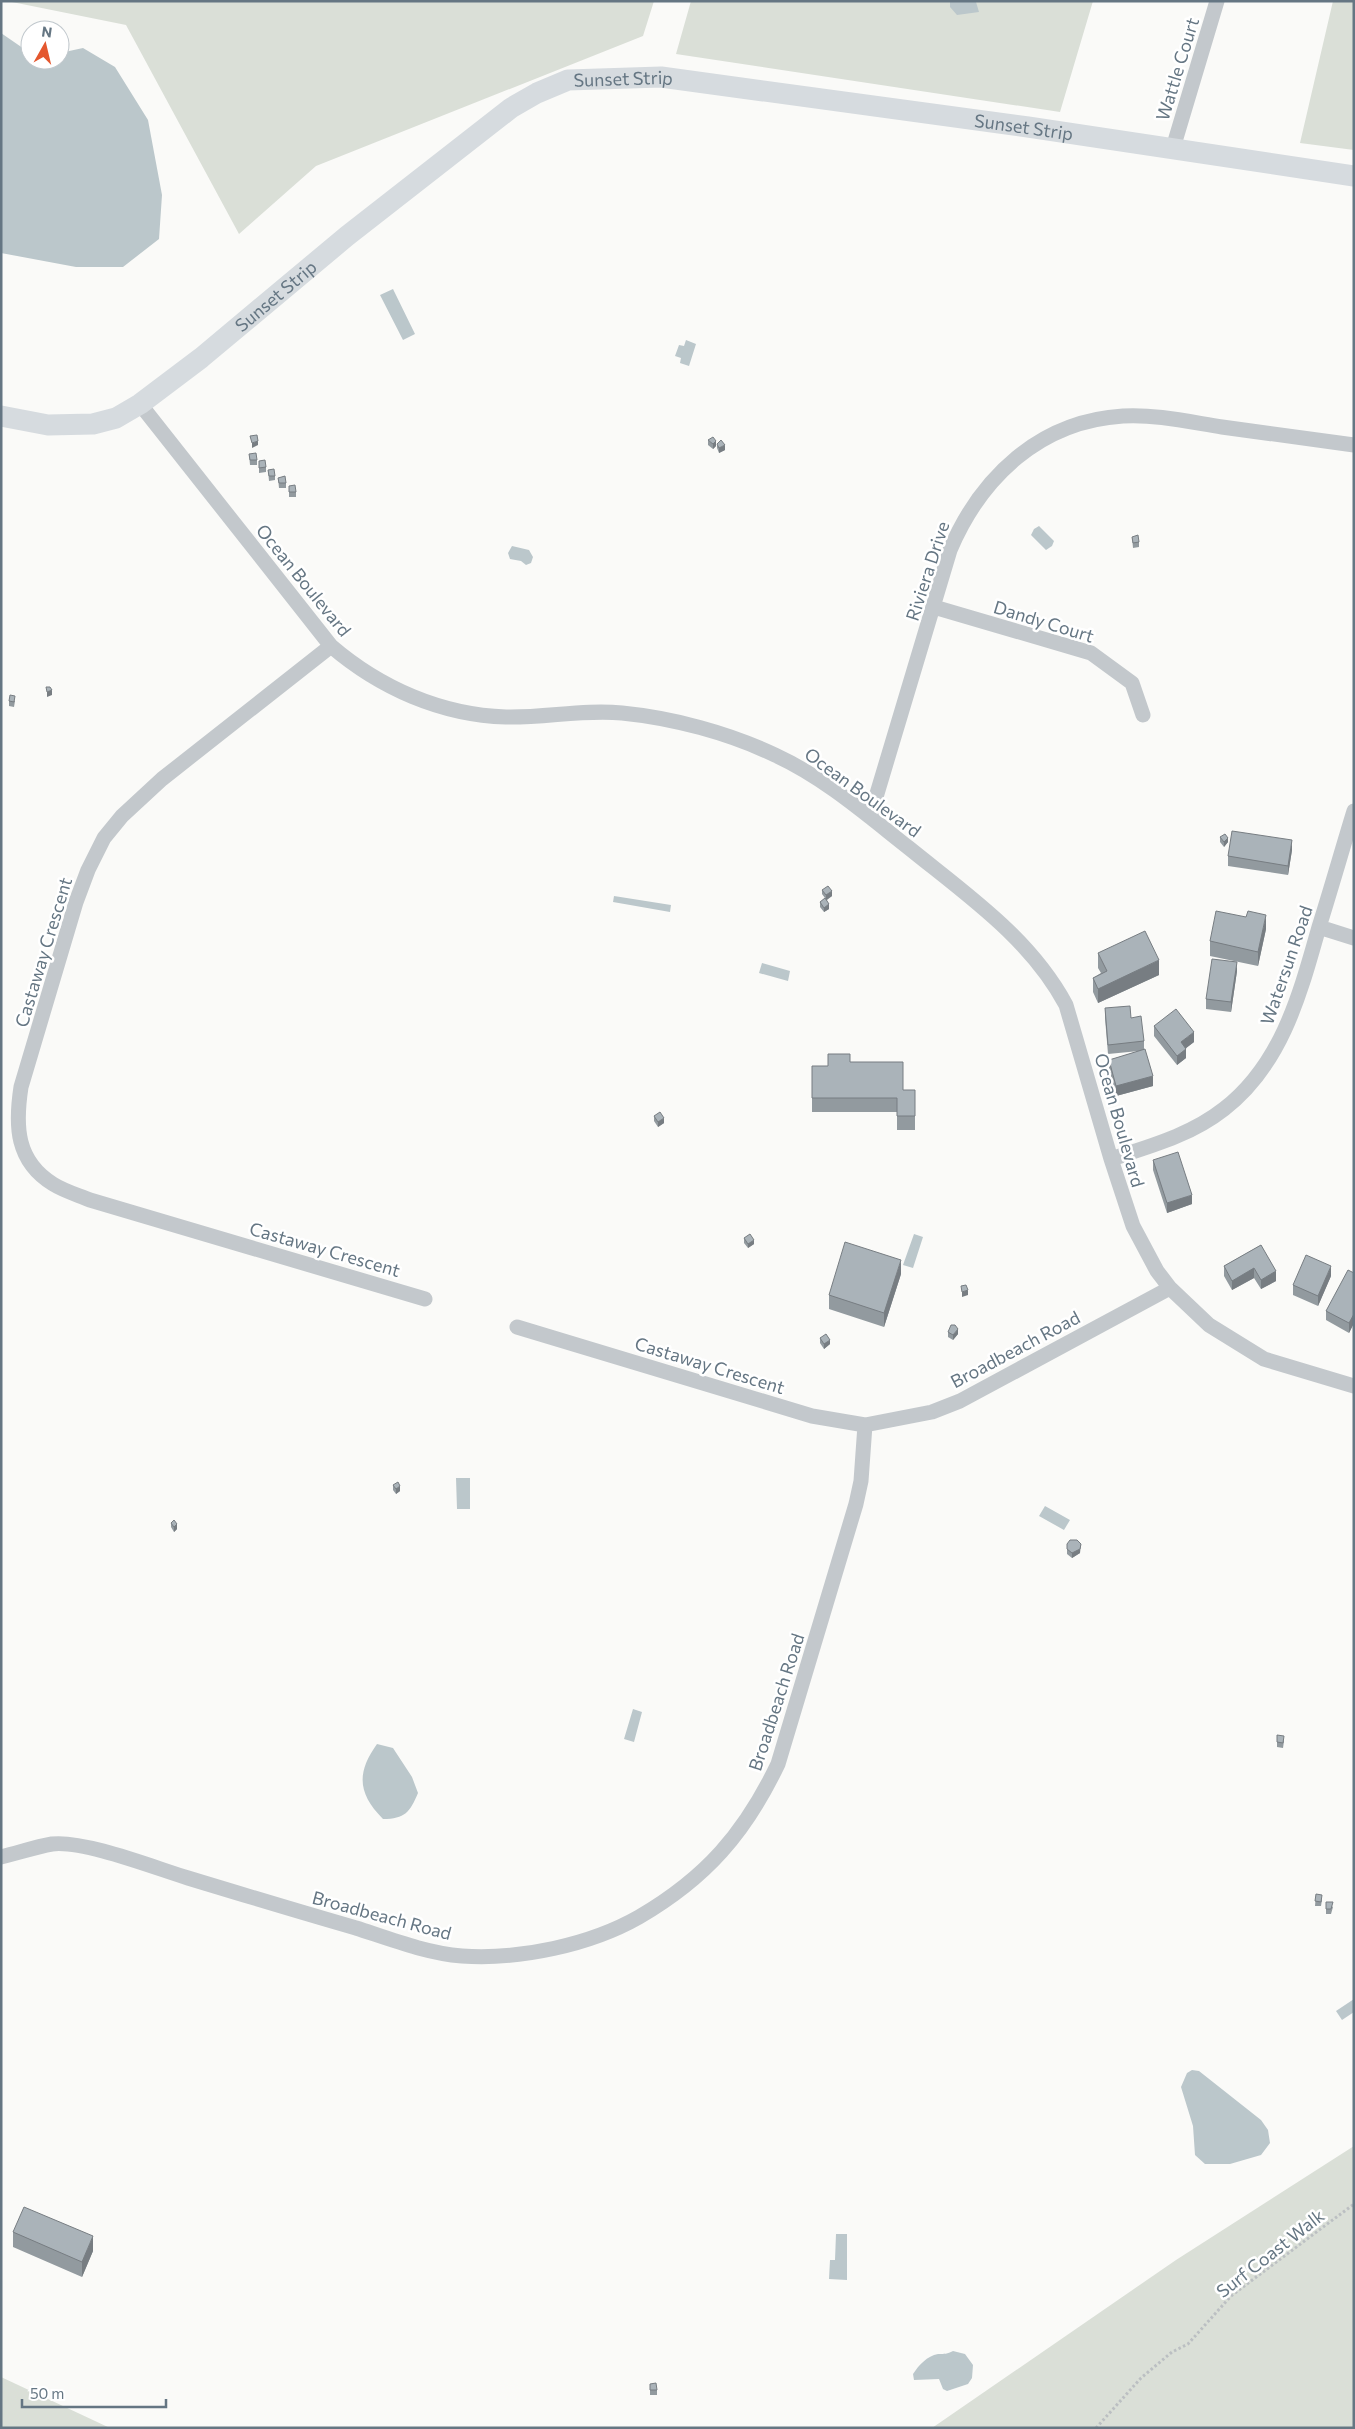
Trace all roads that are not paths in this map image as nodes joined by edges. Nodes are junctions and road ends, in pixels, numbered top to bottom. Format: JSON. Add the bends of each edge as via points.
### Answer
{"nodes":[{"id":1,"x":1217,"y":1,"type":"edge"},
{"id":2,"x":1173,"y":148,"type":"junction"},
{"id":3,"x":1354,"y":176,"type":"edge"},
{"id":4,"x":140,"y":404,"type":"junction"},
{"id":5,"x":1,"y":416,"type":"edge"},
{"id":6,"x":1354,"y":445,"type":"edge"},
{"id":7,"x":934,"y":607,"type":"junction"},
{"id":8,"x":330,"y":646,"type":"junction"},
{"id":9,"x":1143,"y":715,"type":"dead end"},
{"id":10,"x":1354,"y":811,"type":"edge"},
{"id":11,"x":870,"y":817,"type":"junction"},
{"id":12,"x":1319,"y":927,"type":"junction"},
{"id":13,"x":1354,"y":938,"type":"edge"},
{"id":14,"x":1111,"y":1159,"type":"junction"},
{"id":15,"x":1170,"y":1288,"type":"junction"},
{"id":16,"x":425,"y":1299,"type":"dead end"},
{"id":17,"x":517,"y":1327,"type":"dead end"},
{"id":18,"x":1354,"y":1386,"type":"edge"},
{"id":19,"x":865,"y":1425,"type":"junction"},
{"id":20,"x":1,"y":1857,"type":"edge"}],
"edges":[{"from":1,"to":2,"type":"street","name":"Wattle Court"},
{"from":2,"to":3,"type":"street","name":"Sunset Strip"},
{"from":2,"to":4,"type":"street","name":"Sunset Strip","via":[[661,77],[568,80],[511,108]]},
{"from":4,"to":5,"type":"street","name":"Sunset Strip","via":[[116,418],[93,424],[48,425]]},
{"from":4,"to":8,"type":"street","name":"Ocean Boulevard"},
{"from":6,"to":7,"type":"street","name":"Riviera Drive","via":[[1126,416],[1102,418],[1058,432],[997,474],[968,511],[950,550]]},
{"from":7,"to":9,"type":"street","name":"Dandy Court","via":[[1091,653],[1132,682]]},
{"from":7,"to":11,"type":"street","name":"Riviera Drive"},
{"from":8,"to":11,"type":"street","name":"Ocean Boulevard","via":[[356,666],[407,695],[474,714],[508,717],[621,713],[694,727],[739,741],[775,754],[808,773]]},
{"from":8,"to":16,"type":"street","name":"Castaway Crescent","via":[[162,779],[122,816],[104,838],[76,902],[21,1087],[16,1116],[20,1142],[32,1166],[53,1184],[90,1200]]},
{"from":10,"to":12,"type":"street","name":"Watersun Road"},
{"from":11,"to":14,"type":"street","name":"Ocean Boulevard","via":[[1003,925],[1024,945],[1057,987],[1073,1023]]},
{"from":12,"to":13,"type":"street"},
{"from":12,"to":14,"type":"street","name":"Watersun Road","via":[[1290,1021],[1265,1066],[1244,1090],[1225,1108],[1182,1135]]},
{"from":14,"to":15,"type":"street","name":"Ocean Boulevard","via":[[1133,1226]]},
{"from":15,"to":18,"type":"street","name":"Ocean Boulevard","via":[[1209,1325],[1264,1359]]},
{"from":15,"to":19,"type":"street","name":"Broadbeach Road","via":[[960,1400],[932,1412]]},
{"from":17,"to":19,"type":"street","name":"Castaway Crescent","via":[[812,1416]]},
{"from":19,"to":20,"type":"street","name":"Broadbeach Road","via":[[856,1504],[778,1764],[766,1790],[716,1860],[686,1886],[620,1928],[583,1941],[545,1949],[462,1956],[392,1939],[80,1846],[53,1844]]}]}
